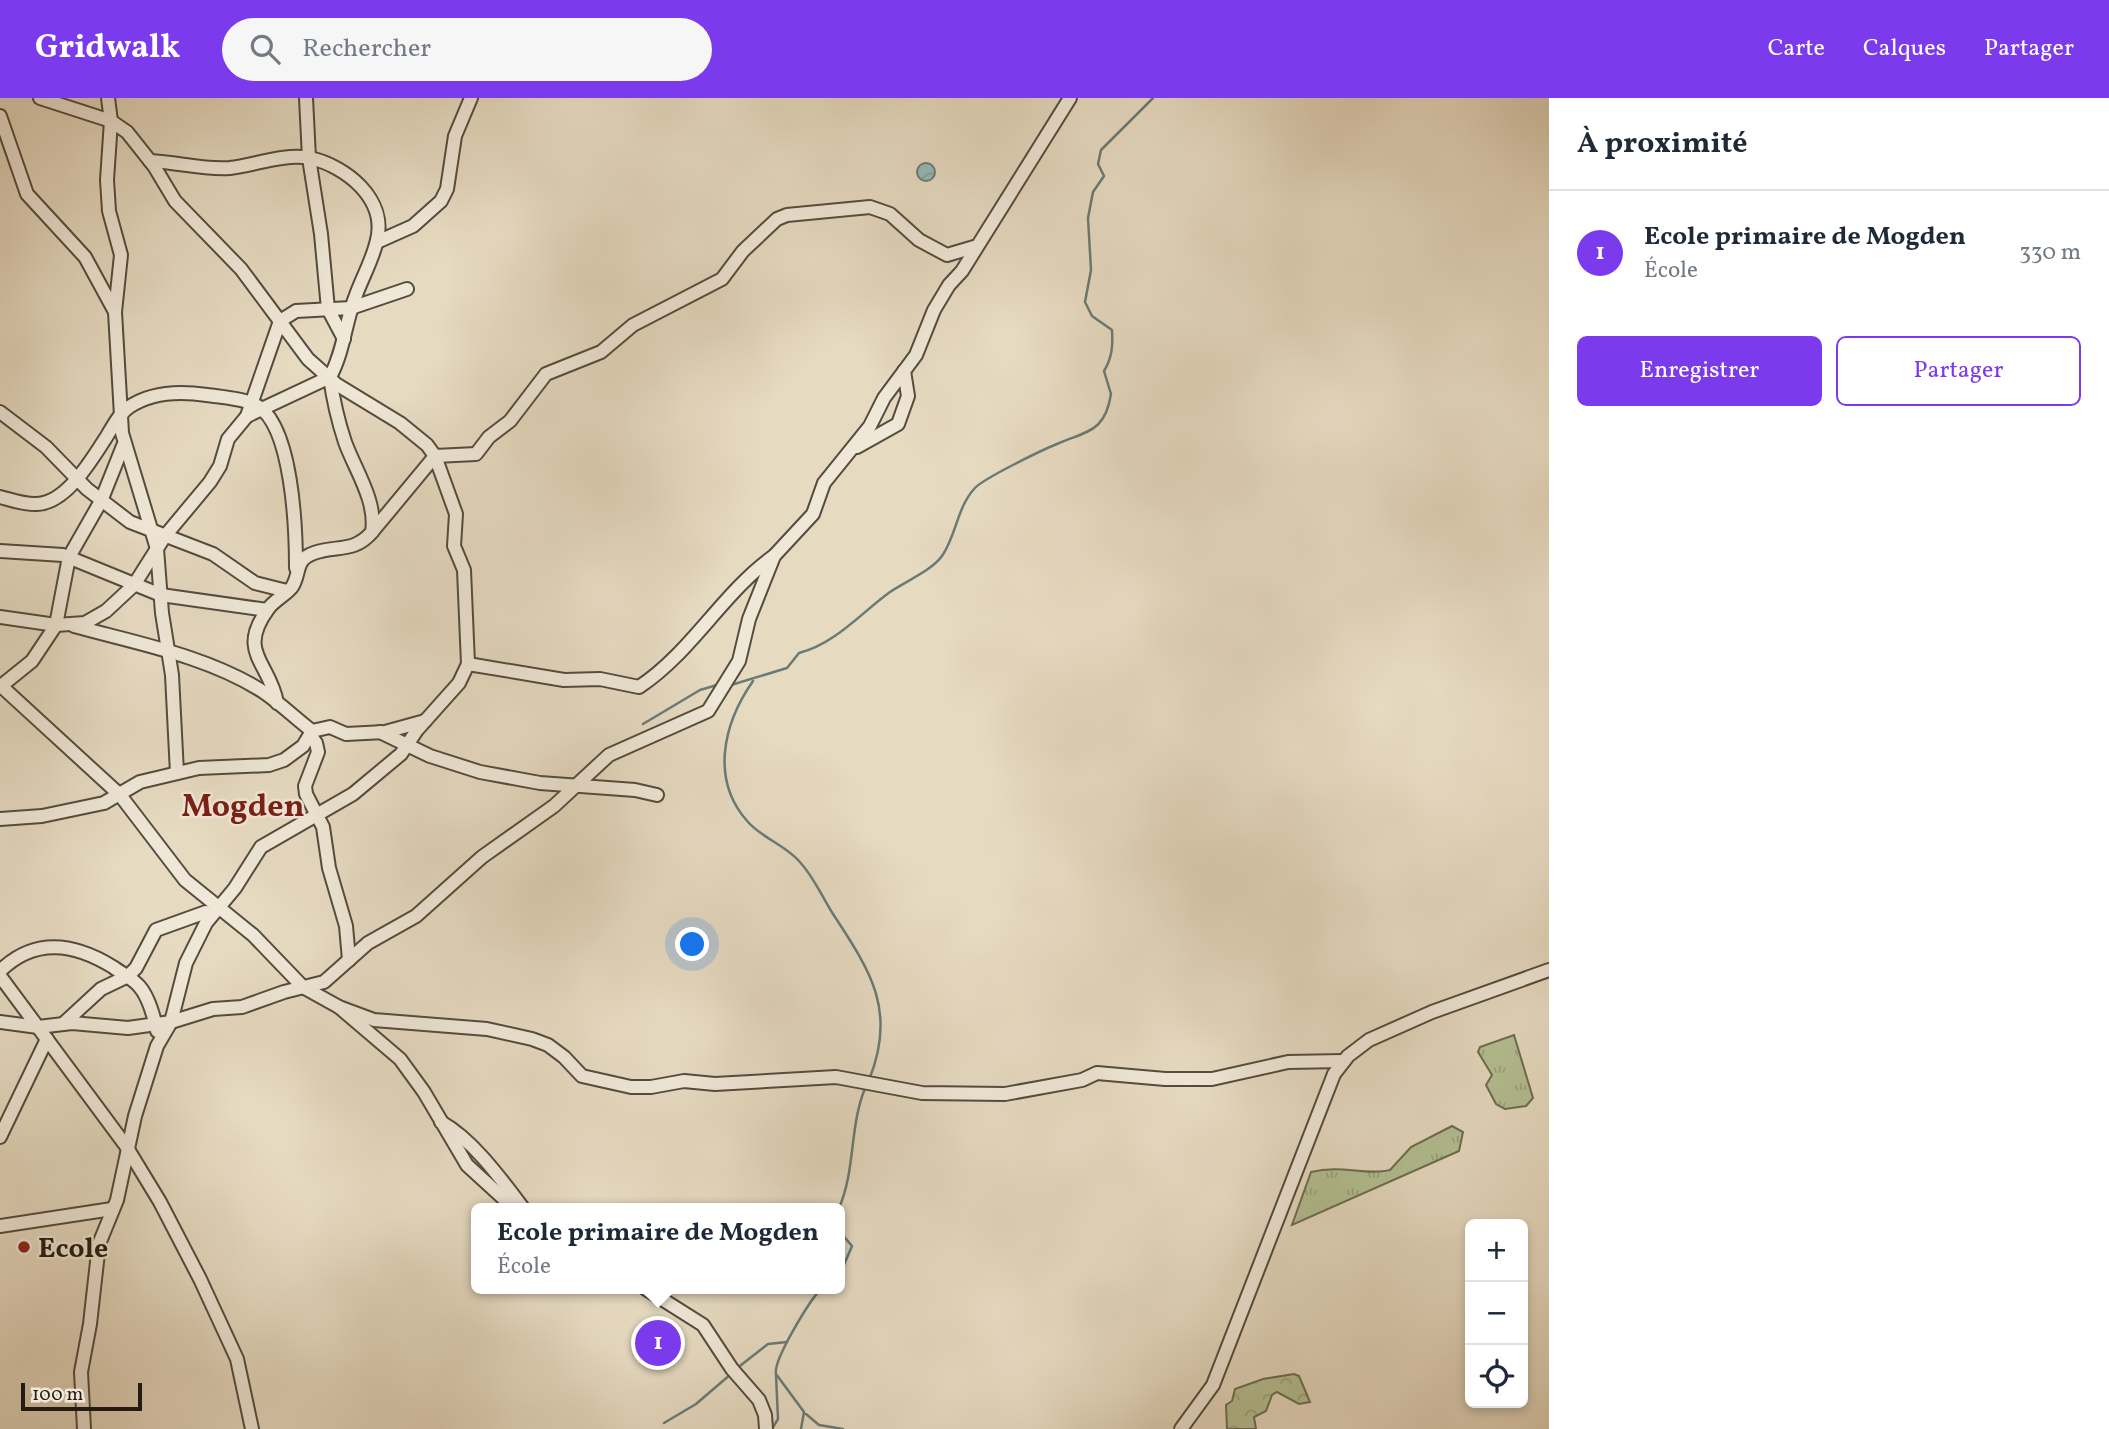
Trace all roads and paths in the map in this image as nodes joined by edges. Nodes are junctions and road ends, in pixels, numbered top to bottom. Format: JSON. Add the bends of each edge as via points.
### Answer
{"nodes":[{"id":1,"x":40,"y":98,"type":"edge"},
{"id":2,"x":108,"y":98,"type":"edge"},
{"id":3,"x":306,"y":98,"type":"edge"},
{"id":4,"x":471,"y":98,"type":"edge"},
{"id":5,"x":1070,"y":98,"type":"edge"},
{"id":6,"x":0,"y":116,"type":"edge"},
{"id":7,"x":111,"y":121,"type":"junction"},
{"id":8,"x":309,"y":158,"type":"junction"},
{"id":9,"x":150,"y":161,"type":"junction"},
{"id":10,"x":377,"y":242,"type":"junction"},
{"id":11,"x":974,"y":247,"type":"junction"},
{"id":12,"x":407,"y":289,"type":"dead end"},
{"id":13,"x":351,"y":308,"type":"junction"},
{"id":14,"x":328,"y":309,"type":"junction"},
{"id":15,"x":115,"y":312,"type":"junction"},
{"id":16,"x":280,"y":321,"type":"junction"},
{"id":17,"x":344,"y":340,"type":"junction"},
{"id":18,"x":904,"y":371,"type":"junction"},
{"id":19,"x":330,"y":377,"type":"junction"},
{"id":20,"x":258,"y":407,"type":"junction"},
{"id":21,"x":0,"y":412,"type":"edge"},
{"id":22,"x":121,"y":415,"type":"junction"},
{"id":23,"x":123,"y":446,"type":"junction"},
{"id":24,"x":853,"y":448,"type":"junction"},
{"id":25,"x":435,"y":456,"type":"junction"},
{"id":26,"x":79,"y":479,"type":"junction"},
{"id":27,"x":0,"y":498,"type":"edge"},
{"id":28,"x":101,"y":501,"type":"junction"},
{"id":29,"x":372,"y":532,"type":"junction"},
{"id":30,"x":159,"y":534,"type":"junction"},
{"id":31,"x":157,"y":549,"type":"junction"},
{"id":32,"x":0,"y":551,"type":"edge"},
{"id":33,"x":774,"y":556,"type":"junction"},
{"id":34,"x":69,"y":557,"type":"junction"},
{"id":35,"x":296,"y":569,"type":"junction"},
{"id":36,"x":134,"y":585,"type":"junction"},
{"id":37,"x":287,"y":591,"type":"junction"},
{"id":38,"x":161,"y":595,"type":"junction"},
{"id":39,"x":267,"y":610,"type":"junction"},
{"id":40,"x":0,"y":617,"type":"edge"},
{"id":41,"x":56,"y":625,"type":"junction"},
{"id":42,"x":70,"y":625,"type":"junction"},
{"id":43,"x":170,"y":653,"type":"junction"},
{"id":44,"x":468,"y":664,"type":"junction"},
{"id":45,"x":1,"y":686,"type":"edge"},
{"id":46,"x":277,"y":703,"type":"junction"},
{"id":47,"x":425,"y":721,"type":"junction"},
{"id":48,"x":379,"y":732,"type":"junction"},
{"id":49,"x":311,"y":734,"type":"junction"},
{"id":50,"x":408,"y":744,"type":"junction"},
{"id":51,"x":177,"y":773,"type":"junction"},
{"id":52,"x":576,"y":785,"type":"junction"},
{"id":53,"x":120,"y":795,"type":"junction"},
{"id":54,"x":657,"y":795,"type":"dead end"},
{"id":55,"x":318,"y":815,"type":"junction"},
{"id":56,"x":0,"y":819,"type":"edge"},
{"id":57,"x":202,"y":896,"type":"junction"},
{"id":58,"x":220,"y":908,"type":"junction"},
{"id":59,"x":206,"y":918,"type":"junction"},
{"id":60,"x":349,"y":960,"type":"junction"},
{"id":61,"x":1549,"y":970,"type":"edge"},
{"id":62,"x":0,"y":973,"type":"edge"},
{"id":63,"x":128,"y":976,"type":"junction"},
{"id":64,"x":303,"y":987,"type":"junction"},
{"id":65,"x":339,"y":1007,"type":"junction"},
{"id":66,"x":0,"y":1022,"type":"edge"},
{"id":67,"x":171,"y":1022,"type":"junction"},
{"id":68,"x":63,"y":1024,"type":"junction"},
{"id":69,"x":156,"y":1024,"type":"junction"},
{"id":70,"x":38,"y":1027,"type":"junction"},
{"id":71,"x":47,"y":1039,"type":"junction"},
{"id":72,"x":160,"y":1041,"type":"junction"},
{"id":73,"x":1344,"y":1061,"type":"junction"},
{"id":74,"x":440,"y":1122,"type":"junction"},
{"id":75,"x":0,"y":1138,"type":"edge"},
{"id":76,"x":129,"y":1151,"type":"junction"},
{"id":77,"x":509,"y":1203,"type":"edge"},
{"id":78,"x":519,"y":1203,"type":"edge"},
{"id":79,"x":112,"y":1209,"type":"junction"},
{"id":80,"x":0,"y":1226,"type":"edge"},
{"id":81,"x":654,"y":1294,"type":"edge"},
{"id":82,"x":84,"y":1429,"type":"edge"},
{"id":83,"x":252,"y":1429,"type":"edge"},
{"id":84,"x":766,"y":1429,"type":"edge"},
{"id":85,"x":1181,"y":1429,"type":"edge"}],
"edges":[{"from":1,"to":7,"type":"street"},
{"from":2,"to":7,"type":"street"},
{"from":3,"to":8,"type":"street"},
{"from":4,"to":10,"type":"street","via":[[455,136],[447,190],[441,201],[412,226]]},
{"from":5,"to":11,"type":"street"},
{"from":6,"to":15,"type":"street","via":[[27,194],[85,257]]},
{"from":7,"to":9,"type":"street","via":[[127,132]]},
{"from":7,"to":15,"type":"street","via":[[109,211],[121,255]]},
{"from":8,"to":9,"type":"street","via":[[218,168]]},
{"from":8,"to":10,"type":"street","via":[[357,180],[375,211]]},
{"from":8,"to":14,"type":"street"},
{"from":9,"to":16,"type":"street","via":[[175,201],[241,269]]},
{"from":10,"to":13,"type":"street"},
{"from":11,"to":18,"type":"street","via":[[962,271],[948,285]]},
{"from":11,"to":25,"type":"street","via":[[947,255],[919,240],[896,218],[870,207],[787,215],[743,251],[722,279],[633,325],[601,352],[546,374],[510,421],[476,454]]},
{"from":12,"to":13,"type":"street"},
{"from":13,"to":14,"type":"street"},
{"from":13,"to":17,"type":"street"},
{"from":14,"to":16,"type":"street","via":[[296,311]]},
{"from":14,"to":17,"type":"street"},
{"from":15,"to":22,"type":"street"},
{"from":16,"to":19,"type":"street","via":[[308,359]]},
{"from":16,"to":20,"type":"street"},
{"from":17,"to":19,"type":"street"},
{"from":18,"to":24,"type":"street"},
{"from":18,"to":24,"type":"street","via":[[908,396],[898,424]]},
{"from":19,"to":20,"type":"street"},
{"from":19,"to":25,"type":"street","via":[[400,423]]},
{"from":19,"to":29,"type":"street","via":[[345,442],[372,510]]},
{"from":20,"to":22,"type":"street","via":[[196,393],[173,394],[144,399]]},
{"from":20,"to":30,"type":"street","via":[[228,439],[211,482]]},
{"from":20,"to":35,"type":"street","via":[[284,446],[295,508]]},
{"from":21,"to":26,"type":"street"},
{"from":22,"to":23,"type":"street"},
{"from":22,"to":26,"type":"street"},
{"from":23,"to":28,"type":"street"},
{"from":23,"to":30,"type":"street"},
{"from":24,"to":33,"type":"street","via":[[824,483],[813,514]]},
{"from":25,"to":29,"type":"street"},
{"from":25,"to":44,"type":"street","via":[[456,514],[454,546],[464,570]]},
{"from":26,"to":27,"type":"street","via":[[46,503]]},
{"from":26,"to":28,"type":"street"},
{"from":28,"to":30,"type":"street","via":[[130,523]]},
{"from":28,"to":34,"type":"street"},
{"from":29,"to":35,"type":"street","via":[[355,547],[311,554]]},
{"from":30,"to":31,"type":"street"},
{"from":30,"to":37,"type":"street","via":[[213,554],[255,583]]},
{"from":31,"to":36,"type":"street"},
{"from":31,"to":38,"type":"street"},
{"from":32,"to":34,"type":"street"},
{"from":33,"to":44,"type":"street","via":[[639,687]]},
{"from":33,"to":52,"type":"street","via":[[749,618],[739,661],[708,711],[609,755]]},
{"from":34,"to":36,"type":"street"},
{"from":34,"to":41,"type":"street"},
{"from":35,"to":37,"type":"street"},
{"from":36,"to":38,"type":"street"},
{"from":36,"to":42,"type":"street","via":[[96,618]]},
{"from":37,"to":39,"type":"street"},
{"from":38,"to":39,"type":"street"},
{"from":38,"to":43,"type":"street"},
{"from":39,"to":46,"type":"street","via":[[254,653],[273,683]]},
{"from":40,"to":41,"type":"street"},
{"from":41,"to":42,"type":"street"},
{"from":41,"to":45,"type":"street","via":[[32,661]]},
{"from":42,"to":43,"type":"street"},
{"from":43,"to":46,"type":"street","via":[[242,680]]},
{"from":43,"to":51,"type":"street"},
{"from":44,"to":47,"type":"street","via":[[459,683]]},
{"from":45,"to":53,"type":"street"},
{"from":46,"to":49,"type":"street"},
{"from":47,"to":48,"type":"street"},
{"from":47,"to":50,"type":"street"},
{"from":48,"to":49,"type":"street","via":[[346,734],[330,727]]},
{"from":48,"to":50,"type":"street"},
{"from":49,"to":51,"type":"street","via":[[284,760],[269,765]]},
{"from":49,"to":55,"type":"street","via":[[317,758],[305,786]]},
{"from":50,"to":52,"type":"street","via":[[480,772]]},
{"from":50,"to":55,"type":"street","via":[[353,794]]},
{"from":51,"to":53,"type":"street","via":[[140,782]]},
{"from":52,"to":54,"type":"street"},
{"from":52,"to":60,"type":"street","via":[[482,856],[416,916],[368,943]]},
{"from":53,"to":56,"type":"street","via":[[90,806]]},
{"from":53,"to":57,"type":"street","via":[[146,833]]},
{"from":55,"to":58,"type":"street","via":[[261,847]]},
{"from":55,"to":60,"type":"street","via":[[346,926]]},
{"from":57,"to":58,"type":"street"},
{"from":57,"to":59,"type":"street"},
{"from":58,"to":59,"type":"street"},
{"from":58,"to":64,"type":"street"},
{"from":59,"to":63,"type":"street","via":[[156,930]]},
{"from":59,"to":67,"type":"street","via":[[183,972]]},
{"from":60,"to":64,"type":"street","via":[[324,982]]},
{"from":61,"to":73,"type":"street","via":[[1384,1032]]},
{"from":62,"to":63,"type":"street","via":[[27,951],[45,946],[76,949]]},
{"from":62,"to":70,"type":"street"},
{"from":63,"to":68,"type":"street","via":[[101,989]]},
{"from":63,"to":69,"type":"street","via":[[139,985]]},
{"from":64,"to":65,"type":"street"},
{"from":64,"to":67,"type":"street","via":[[242,1007],[213,1009]]},
{"from":65,"to":73,"type":"street","via":[[373,1020],[487,1029],[532,1039],[548,1045],[583,1076],[631,1087],[836,1077],[922,1093],[1005,1094],[1074,1082],[1097,1073],[1212,1079],[1289,1062]]},
{"from":65,"to":74,"type":"street","via":[[400,1059]]},
{"from":66,"to":70,"type":"street"},
{"from":67,"to":69,"type":"street"},
{"from":67,"to":72,"type":"street"},
{"from":68,"to":69,"type":"street","via":[[128,1028]]},
{"from":68,"to":70,"type":"street"},
{"from":69,"to":72,"type":"street"},
{"from":70,"to":71,"type":"street"},
{"from":71,"to":75,"type":"street"},
{"from":71,"to":76,"type":"street"},
{"from":72,"to":76,"type":"street","via":[[135,1116]]},
{"from":73,"to":85,"type":"street","via":[[1334,1074],[1213,1385]]},
{"from":74,"to":77,"type":"street","via":[[467,1165]]},
{"from":74,"to":78,"type":"street","via":[[456,1130]]},
{"from":76,"to":79,"type":"street"},
{"from":76,"to":83,"type":"street","via":[[224,1327],[242,1373]]},
{"from":79,"to":80,"type":"street"},
{"from":79,"to":82,"type":"street","via":[[99,1244],[81,1372]]},
{"from":81,"to":84,"type":"street","via":[[703,1325],[759,1401]]}]}
